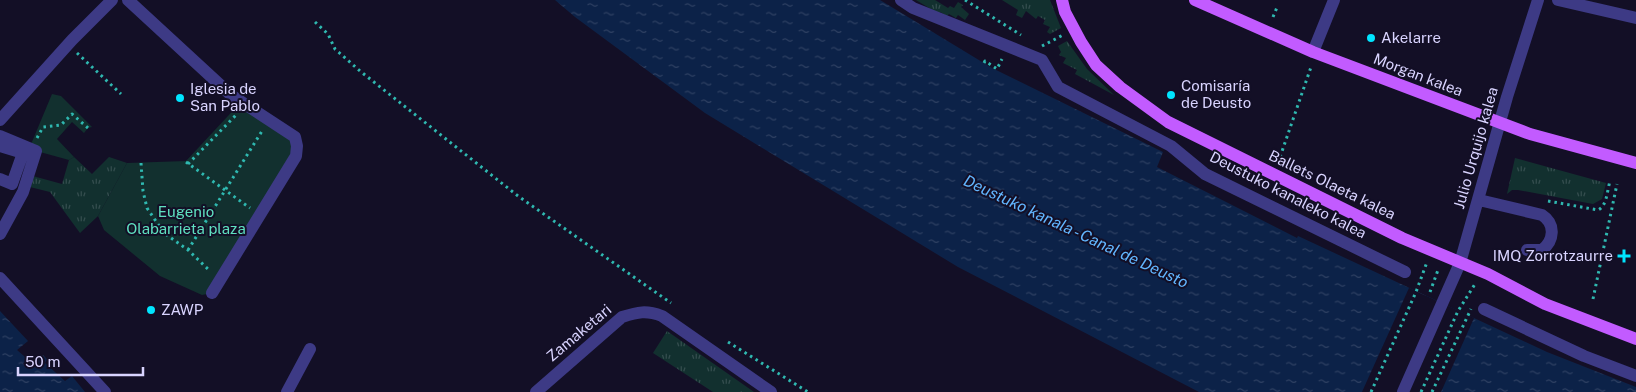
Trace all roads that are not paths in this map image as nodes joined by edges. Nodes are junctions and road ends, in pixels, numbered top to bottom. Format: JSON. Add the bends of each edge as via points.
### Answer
{"nodes":[{"id":1,"x":112,"y":0,"type":"edge"},
{"id":2,"x":128,"y":0,"type":"edge"},
{"id":3,"x":902,"y":0,"type":"edge"},
{"id":4,"x":1062,"y":0,"type":"edge"},
{"id":5,"x":1195,"y":0,"type":"edge"},
{"id":6,"x":1334,"y":0,"type":"edge"},
{"id":7,"x":1538,"y":0,"type":"edge"},
{"id":8,"x":1558,"y":0,"type":"edge"},
{"id":9,"x":1636,"y":18,"type":"edge"},
{"id":10,"x":1313,"y":52,"type":"junction"},
{"id":11,"x":0,"y":120,"type":"edge"},
{"id":12,"x":1499,"y":123,"type":"junction"},
{"id":13,"x":0,"y":136,"type":"edge"},
{"id":14,"x":0,"y":146,"type":"edge"},
{"id":15,"x":1636,"y":163,"type":"edge"},
{"id":16,"x":0,"y":179,"type":"edge"},
{"id":17,"x":1479,"y":200,"type":"junction"},
{"id":18,"x":0,"y":234,"type":"edge"},
{"id":19,"x":1527,"y":250,"type":"dead end"},
{"id":20,"x":1460,"y":263,"type":"junction"},
{"id":21,"x":1405,"y":272,"type":"dead end"},
{"id":22,"x":0,"y":278,"type":"edge"},
{"id":23,"x":212,"y":293,"type":"dead end"},
{"id":24,"x":1484,"y":310,"type":"dead end"},
{"id":25,"x":1636,"y":339,"type":"edge"},
{"id":26,"x":310,"y":349,"type":"dead end"},
{"id":27,"x":1636,"y":376,"type":"edge"},
{"id":28,"x":105,"y":392,"type":"edge"},
{"id":29,"x":287,"y":392,"type":"edge"},
{"id":30,"x":536,"y":392,"type":"edge"},
{"id":31,"x":771,"y":392,"type":"edge"},
{"id":32,"x":1403,"y":392,"type":"edge"}],
"edges":[{"from":1,"to":11,"type":"street"},
{"from":2,"to":23,"type":"street","via":[[231,95],[295,137],[296,156]]},
{"from":3,"to":21,"type":"street","name":"Deustuko kanaleko kalea","via":[[913,8],[1042,60],[1058,87],[1172,146],[1205,174]]},
{"from":4,"to":20,"type":"main road","name":"Ballets Olaeta kalea","via":[[1065,12],[1096,65],[1126,92],[1168,122],[1334,205]]},
{"from":5,"to":10,"type":"main road","name":"Morgan kalea"},
{"from":6,"to":10,"type":"street"},
{"from":7,"to":12,"type":"street","name":"Julio Urquijo kalea"},
{"from":8,"to":9,"type":"street"},
{"from":10,"to":12,"type":"main road","name":"Morgan kalea"},
{"from":12,"to":15,"type":"main road","name":"Morgan kalea"},
{"from":12,"to":17,"type":"street","name":"Julio Urquijo kalea"},
{"from":13,"to":18,"type":"street","via":[[36,151],[20,200]]},
{"from":14,"to":16,"type":"street","via":[[23,153],[12,184]]},
{"from":17,"to":19,"type":"street","via":[[1547,218],[1552,234],[1549,242],[1542,250]]},
{"from":17,"to":20,"type":"street","name":"Julio Urquijo kalea"},
{"from":20,"to":25,"type":"main road","name":"Ballets Olaeta kalea","via":[[1545,304]]},
{"from":20,"to":32,"type":"street","name":"Julio Urquijo kalea"},
{"from":22,"to":28,"type":"street"},
{"from":24,"to":27,"type":"street"},
{"from":26,"to":29,"type":"street"},
{"from":30,"to":31,"type":"street","name":"Zamaketari","via":[[622,317],[649,311],[662,316]]}]}
